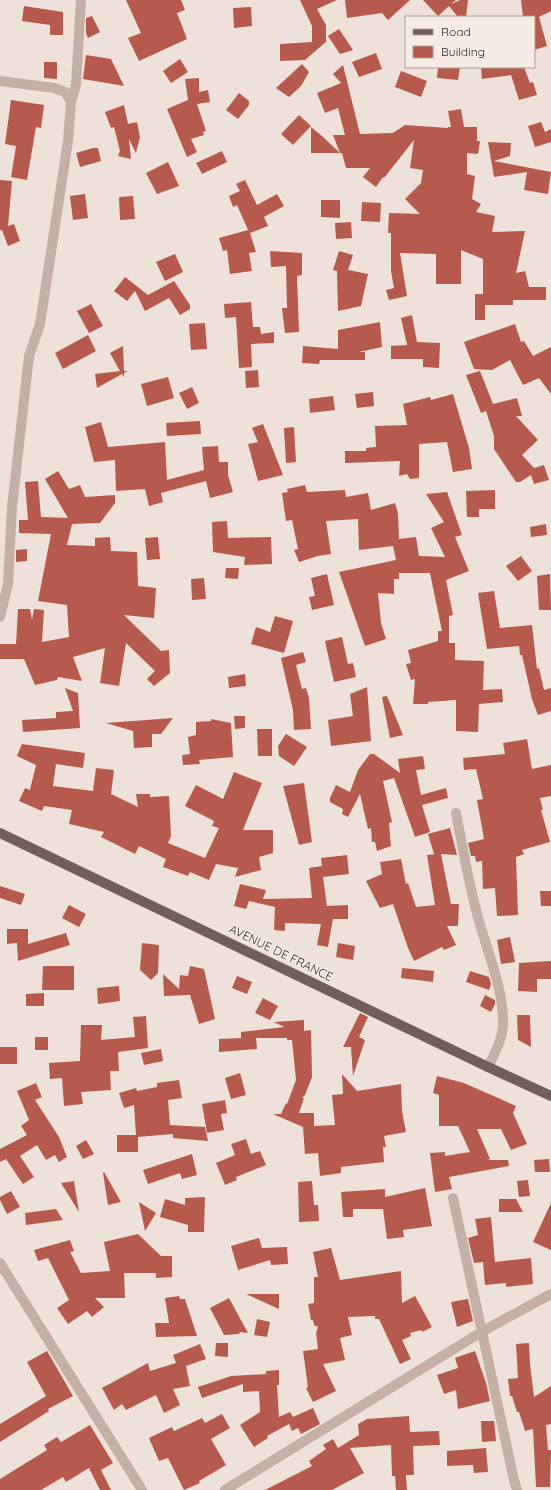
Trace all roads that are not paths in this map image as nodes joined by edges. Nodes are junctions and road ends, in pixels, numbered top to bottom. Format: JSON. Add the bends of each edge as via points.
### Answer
{"nodes":[{"id":1,"x":80,"y":0,"type":"edge"},
{"id":2,"x":0,"y":81,"type":"edge"},
{"id":3,"x":71,"y":102,"type":"junction"},
{"id":4,"x":0,"y":617,"type":"edge"},
{"id":5,"x":456,"y":813,"type":"dead end"},
{"id":6,"x":0,"y":833,"type":"edge"},
{"id":7,"x":488,"y":1067,"type":"junction"},
{"id":8,"x":551,"y":1096,"type":"edge"},
{"id":9,"x":454,"y":1198,"type":"dead end"},
{"id":10,"x":0,"y":1263,"type":"edge"},
{"id":11,"x":551,"y":1294,"type":"edge"},
{"id":12,"x":483,"y":1330,"type":"junction"},
{"id":13,"x":142,"y":1490,"type":"edge"},
{"id":14,"x":225,"y":1490,"type":"edge"},
{"id":15,"x":518,"y":1490,"type":"edge"}],
"edges":[{"from":1,"to":3,"type":"street","via":[[76,85]]},
{"from":2,"to":3,"type":"street","via":[[54,88],[65,92]]},
{"from":3,"to":4,"type":"street","via":[[68,141],[40,324],[29,356],[12,507],[8,584]]},
{"from":5,"to":7,"type":"street","via":[[478,918],[502,1010],[500,1041]]},
{"from":6,"to":7,"type":"main road","name":"AVENUE DE FRANCE"},
{"from":7,"to":8,"type":"main road","name":"AVENUE DE FRANCE"},
{"from":9,"to":12,"type":"street"},
{"from":10,"to":13,"type":"street"},
{"from":11,"to":12,"type":"street"},
{"from":12,"to":14,"type":"street"},
{"from":12,"to":15,"type":"street"}]}
